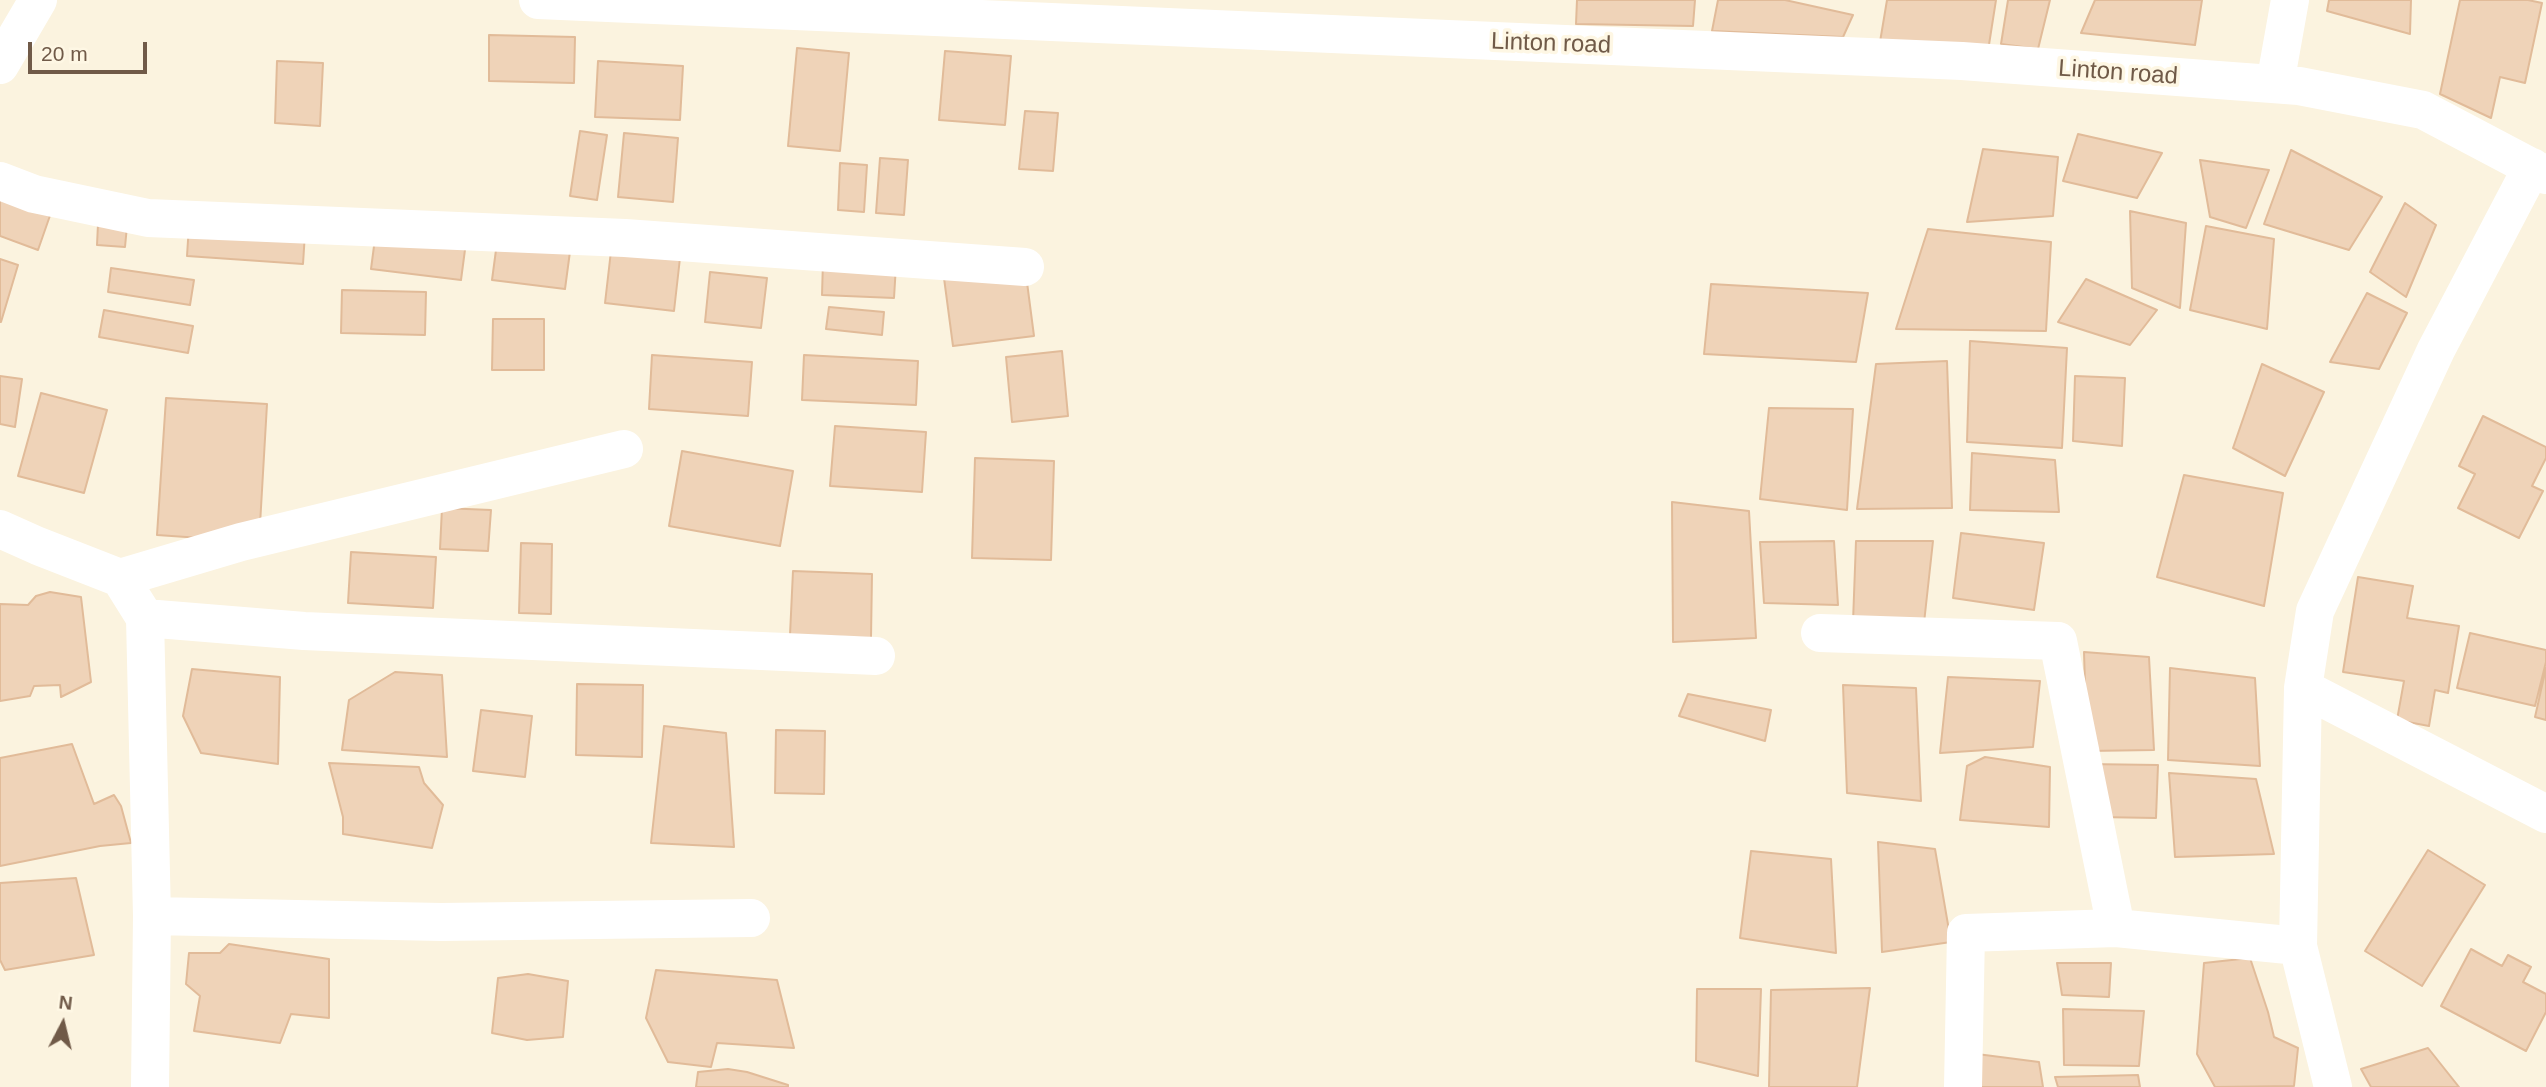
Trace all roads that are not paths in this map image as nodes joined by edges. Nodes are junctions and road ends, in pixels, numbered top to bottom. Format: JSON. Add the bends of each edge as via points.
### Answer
{"nodes":[{"id":1,"x":38,"y":0,"type":"edge"},
{"id":2,"x":538,"y":0,"type":"edge"},
{"id":3,"x":2290,"y":0,"type":"edge"},
{"id":4,"x":0,"y":65,"type":"edge"},
{"id":5,"x":2275,"y":85,"type":"junction"},
{"id":6,"x":2539,"y":171,"type":"edge"},
{"id":7,"x":0,"y":181,"type":"edge"},
{"id":8,"x":1025,"y":267,"type":"dead end"},
{"id":9,"x":624,"y":449,"type":"dead end"},
{"id":10,"x":0,"y":529,"type":"edge"},
{"id":11,"x":120,"y":578,"type":"junction"},
{"id":12,"x":145,"y":618,"type":"junction"},
{"id":13,"x":1820,"y":633,"type":"dead end"},
{"id":14,"x":876,"y":656,"type":"dead end"},
{"id":15,"x":2303,"y":688,"type":"junction"},
{"id":16,"x":2546,"y":814,"type":"edge"},
{"id":17,"x":152,"y":916,"type":"junction"},
{"id":18,"x":751,"y":918,"type":"dead end"},
{"id":19,"x":2116,"y":928,"type":"junction"},
{"id":20,"x":2298,"y":946,"type":"junction"},
{"id":21,"x":150,"y":1087,"type":"edge"},
{"id":22,"x":1963,"y":1087,"type":"edge"},
{"id":23,"x":2333,"y":1087,"type":"edge"}],
"edges":[{"from":1,"to":4,"type":"street"},
{"from":2,"to":5,"type":"street","name":"Linton road","via":[[1948,61]]},
{"from":3,"to":5,"type":"street"},
{"from":5,"to":6,"type":"street","name":"Linton road","via":[[2423,110]]},
{"from":6,"to":15,"type":"street","via":[[2436,350],[2315,611]]},
{"from":7,"to":8,"type":"street","via":[[34,194],[148,218],[625,238]]},
{"from":9,"to":11,"type":"street","via":[[241,542]]},
{"from":10,"to":11,"type":"street"},
{"from":11,"to":12,"type":"street"},
{"from":12,"to":14,"type":"street","via":[[304,631]]},
{"from":12,"to":17,"type":"street"},
{"from":13,"to":19,"type":"street","via":[[2058,641]]},
{"from":15,"to":16,"type":"street"},
{"from":15,"to":20,"type":"street"},
{"from":17,"to":18,"type":"street","via":[[441,922]]},
{"from":17,"to":21,"type":"street"},
{"from":19,"to":20,"type":"street"},
{"from":19,"to":22,"type":"street","via":[[1966,933]]},
{"from":20,"to":23,"type":"street"}]}
